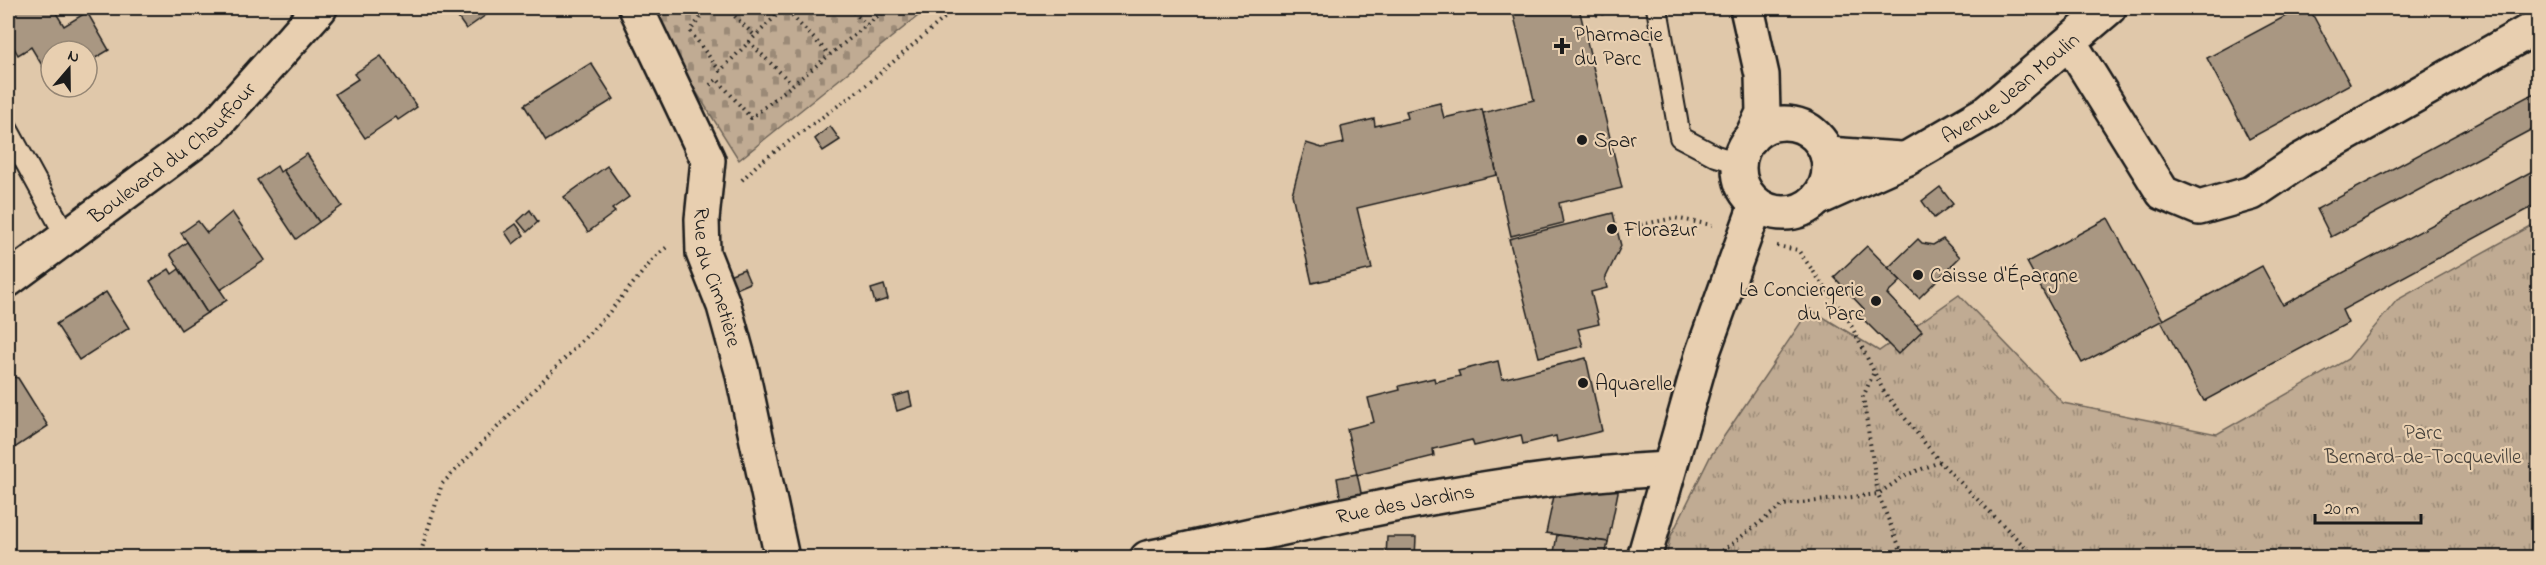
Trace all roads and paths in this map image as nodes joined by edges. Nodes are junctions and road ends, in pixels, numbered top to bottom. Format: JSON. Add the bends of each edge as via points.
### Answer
{"nodes":[{"id":1,"x":320,"y":8,"type":"edge"},
{"id":2,"x":636,"y":8,"type":"edge"},
{"id":3,"x":708,"y":8,"type":"edge"},
{"id":4,"x":726,"y":8,"type":"edge"},
{"id":5,"x":784,"y":8,"type":"edge"},
{"id":6,"x":849,"y":8,"type":"edge"},
{"id":7,"x":888,"y":8,"type":"edge"},
{"id":8,"x":956,"y":8,"type":"edge"},
{"id":9,"x":1626,"y":8,"type":"edge"},
{"id":10,"x":1657,"y":8,"type":"edge"},
{"id":11,"x":1748,"y":8,"type":"edge"},
{"id":12,"x":1763,"y":8,"type":"edge"},
{"id":13,"x":2109,"y":8,"type":"edge"},
{"id":14,"x":1596,"y":15,"type":"dead end"},
{"id":15,"x":867,"y":25,"type":"junction"},
{"id":16,"x":2538,"y":26,"type":"edge"},
{"id":17,"x":755,"y":36,"type":"junction"},
{"id":18,"x":749,"y":42,"type":"junction"},
{"id":19,"x":2070,"y":43,"type":"junction"},
{"id":20,"x":830,"y":55,"type":"junction"},
{"id":21,"x":720,"y":71,"type":"junction"},
{"id":22,"x":717,"y":79,"type":"junction"},
{"id":23,"x":792,"y":84,"type":"junction"},
{"id":24,"x":704,"y":89,"type":"dead end"},
{"id":25,"x":1795,"y":124,"type":"junction"},
{"id":26,"x":8,"y":130,"type":"edge"},
{"id":27,"x":1745,"y":150,"type":"junction"},
{"id":28,"x":1827,"y":154,"type":"junction"},
{"id":29,"x":1906,"y":159,"type":"junction"},
{"id":30,"x":1819,"y":198,"type":"junction"},
{"id":31,"x":1756,"y":205,"type":"junction"},
{"id":32,"x":702,"y":219,"type":"junction"},
{"id":33,"x":67,"y":238,"type":"junction"},
{"id":34,"x":1798,"y":250,"type":"dead end"},
{"id":35,"x":8,"y":280,"type":"edge"},
{"id":36,"x":1873,"y":373,"type":"junction"},
{"id":37,"x":1671,"y":457,"type":"junction"},
{"id":38,"x":1940,"y":462,"type":"junction"},
{"id":39,"x":1878,"y":494,"type":"junction"},
{"id":40,"x":419,"y":558,"type":"edge"},
{"id":41,"x":782,"y":558,"type":"edge"},
{"id":42,"x":1147,"y":558,"type":"edge"},
{"id":43,"x":1644,"y":558,"type":"edge"},
{"id":44,"x":1713,"y":558,"type":"edge"},
{"id":45,"x":1904,"y":558,"type":"edge"},
{"id":46,"x":2039,"y":558,"type":"edge"}],
"edges":[{"from":1,"to":33,"type":"street","name":"Boulevard du Chauffour","via":[[212,129]]},
{"from":2,"to":32,"type":"street","name":"Rue du Cimetière","via":[[708,160]]},
{"from":3,"to":21,"type":"path","via":[[690,31]]},
{"from":4,"to":17,"type":"path"},
{"from":5,"to":17,"type":"path"},
{"from":5,"to":20,"type":"path"},
{"from":6,"to":15,"type":"path"},
{"from":7,"to":15,"type":"path"},
{"from":8,"to":32,"type":"path","via":[[865,86],[759,164]]},
{"from":9,"to":14,"type":"path"},
{"from":10,"to":27,"type":"lane","via":[[1680,137],[1716,156]]},
{"from":11,"to":27,"type":"street","via":[[1762,75],[1763,113]]},
{"from":12,"to":25,"type":"street"},
{"from":13,"to":19,"type":"street","name":"Avenue Jean Moulin"},
{"from":15,"to":20,"type":"path"},
{"from":16,"to":19,"type":"street","via":[[2301,160],[2252,193],[2199,208],[2163,193]]},
{"from":17,"to":18,"type":"path"},
{"from":18,"to":21,"type":"path"},
{"from":18,"to":23,"type":"path"},
{"from":19,"to":29,"type":"street","name":"Avenue Jean Moulin","via":[[1987,112]]},
{"from":20,"to":23,"type":"path"},
{"from":21,"to":22,"type":"path"},
{"from":22,"to":23,"type":"path","via":[[751,118]]},
{"from":22,"to":24,"type":"path"},
{"from":25,"to":27,"type":"street","via":[[1771,125]]},
{"from":25,"to":28,"type":"street","via":[[1820,140]]},
{"from":26,"to":33,"type":"lane"},
{"from":27,"to":31,"type":"street","via":[[1742,186]]},
{"from":28,"to":29,"type":"street"},
{"from":28,"to":30,"type":"street","via":[[1829,177]]},
{"from":29,"to":30,"type":"street","name":"Avenue Jean Moulin"},
{"from":30,"to":31,"type":"street","via":[[1810,206],[1785,214]]},
{"from":31,"to":37,"type":"street","via":[[1703,352]]},
{"from":32,"to":40,"type":"path","via":[[656,256],[606,316],[442,484]]},
{"from":32,"to":41,"type":"street","name":"Rue du Cimetière","via":[[703,253],[724,306],[742,371]]},
{"from":33,"to":35,"type":"street","name":"Boulevard du Chauffour"},
{"from":34,"to":36,"type":"path","via":[[1849,321]]},
{"from":36,"to":38,"type":"path"},
{"from":36,"to":39,"type":"path","via":[[1863,397]]},
{"from":37,"to":42,"type":"street","name":"Rue des Jardins","via":[[1618,471],[1461,493]]},
{"from":37,"to":43,"type":"street"},
{"from":38,"to":39,"type":"path","via":[[1906,475]]},
{"from":38,"to":46,"type":"path"},
{"from":39,"to":44,"type":"path","via":[[1783,505]]},
{"from":39,"to":45,"type":"path"}]}
